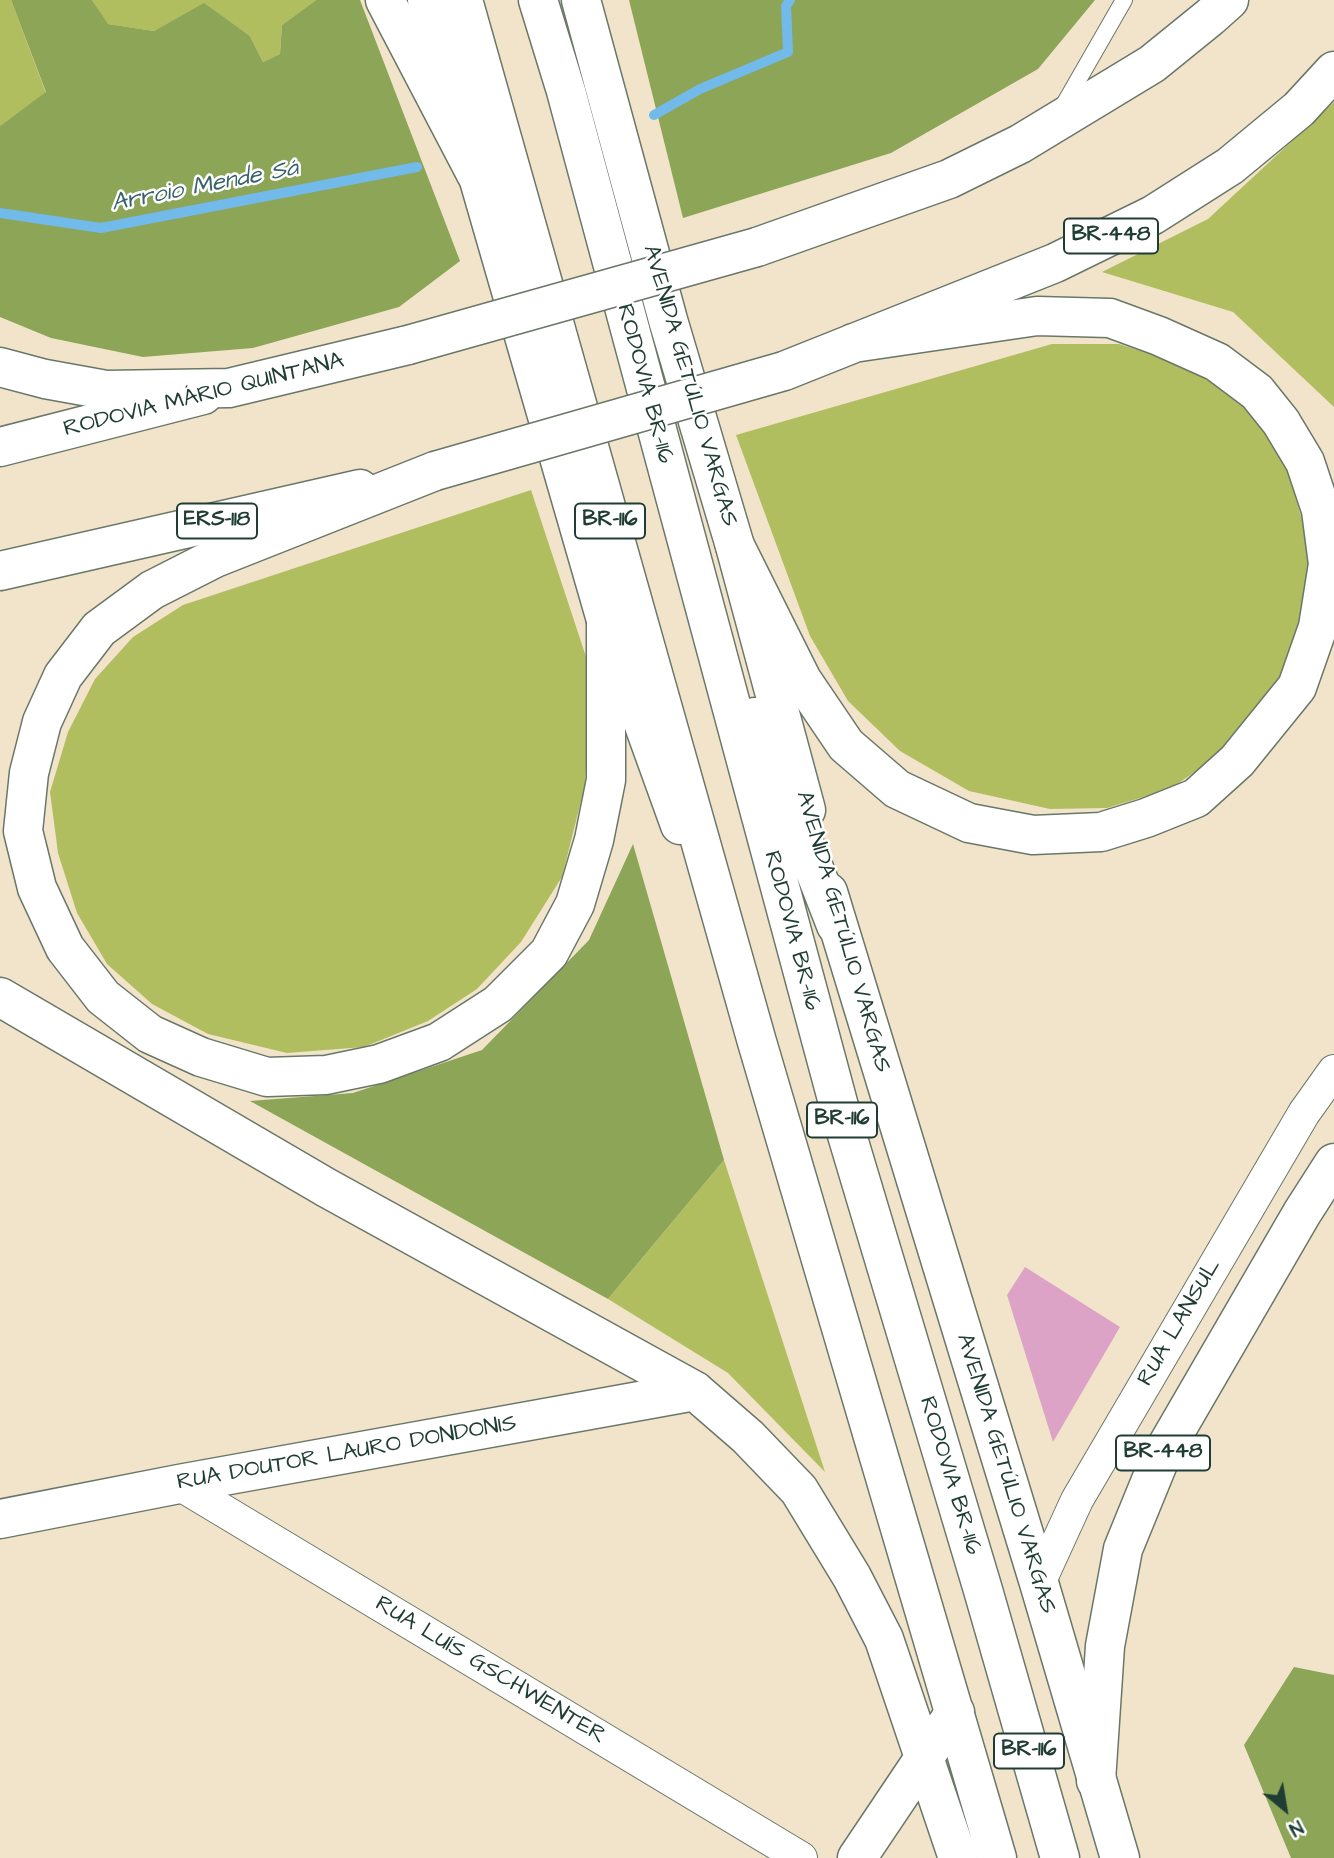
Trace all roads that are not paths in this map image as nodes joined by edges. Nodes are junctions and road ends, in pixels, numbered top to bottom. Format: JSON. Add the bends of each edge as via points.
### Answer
{"nodes":[{"id":1,"x":385,"y":0,"type":"edge"},
{"id":2,"x":427,"y":0,"type":"edge"},
{"id":3,"x":463,"y":0,"type":"edge"},
{"id":4,"x":538,"y":0,"type":"edge"},
{"id":5,"x":581,"y":0,"type":"edge"},
{"id":6,"x":1124,"y":0,"type":"edge"},
{"id":7,"x":1228,"y":0,"type":"edge"},
{"id":8,"x":1334,"y":71,"type":"edge"},
{"id":9,"x":1052,"y":125,"type":"junction"},
{"id":10,"x":476,"y":174,"type":"junction"},
{"id":11,"x":853,"y":343,"type":"junction"},
{"id":12,"x":0,"y":367,"type":"edge"},
{"id":13,"x":229,"y":388,"type":"junction"},
{"id":14,"x":0,"y":447,"type":"edge"},
{"id":15,"x":435,"y":471,"type":"junction"},
{"id":16,"x":735,"y":546,"type":"junction"},
{"id":17,"x":0,"y":571,"type":"edge"},
{"id":18,"x":699,"y":591,"type":"junction"},
{"id":19,"x":606,"y":620,"type":"junction"},
{"id":20,"x":836,"y":925,"type":"junction"},
{"id":21,"x":0,"y":997,"type":"edge"},
{"id":22,"x":757,"y":1042,"type":"junction"},
{"id":23,"x":1334,"y":1071,"type":"edge"},
{"id":24,"x":1334,"y":1163,"type":"edge"},
{"id":25,"x":1334,"y":1186,"type":"edge"},
{"id":26,"x":1302,"y":1213,"type":"junction"},
{"id":27,"x":695,"y":1391,"type":"junction"},
{"id":28,"x":179,"y":1484,"type":"junction"},
{"id":29,"x":0,"y":1520,"type":"edge"},
{"id":30,"x":1039,"y":1583,"type":"junction"},
{"id":31,"x":955,"y":1712,"type":"junction"},
{"id":32,"x":925,"y":1758,"type":"junction"},
{"id":33,"x":1096,"y":1781,"type":"junction"},
{"id":34,"x":801,"y":1858,"type":"edge"},
{"id":35,"x":858,"y":1858,"type":"edge"},
{"id":36,"x":958,"y":1858,"type":"edge"},
{"id":37,"x":997,"y":1858,"type":"edge"},
{"id":38,"x":1060,"y":1858,"type":"edge"},
{"id":39,"x":1120,"y":1858,"type":"edge"}],
"edges":[{"from":1,"to":10,"type":"main road"},
{"from":2,"to":10,"type":"main road"},
{"from":3,"to":22,"type":"main road","number":"BR-116"},
{"from":4,"to":18,"type":"main road","name":"RODOVIA BR-116","number":"BR-116"},
{"from":5,"to":16,"type":"main road","name":"AVENIDA GETÚLIO VARGAS"},
{"from":6,"to":9,"type":"lane"},
{"from":7,"to":9,"type":"main road","name":"RODOVIA MÁRIO QUINTANA","via":[[1152,64]]},
{"from":8,"to":11,"type":"main road","number":"BR-448","via":[[1299,109],[1230,166],[1153,215],[1055,263]]},
{"from":9,"to":13,"type":"main road","name":"RODOVIA MÁRIO QUINTANA","bridge":true,"via":[[948,179],[757,247],[408,345]]},
{"from":10,"to":19,"type":"main road"},
{"from":11,"to":15,"type":"main road","number":"BR-448","bridge":true,"via":[[784,371]]},
{"from":11,"to":16,"type":"main road","via":[[1037,316],[1110,318],[1217,362],[1257,392],[1305,462],[1321,510],[1328,564],[1318,627],[1297,687],[1237,761],[1196,798],[1101,832],[1033,835],[970,823],[897,789],[846,745],[802,680]]},
{"from":12,"to":13,"type":"main road","via":[[106,390]]},
{"from":13,"to":14,"type":"main road","name":"RODOVIA MÁRIO QUINTANA"},
{"from":15,"to":17,"type":"main road","number":"ERS-118"},
{"from":15,"to":19,"type":"main road","via":[[215,558],[152,590],[99,629],[63,676],[39,735],[23,831],[37,888],[65,948],[103,997],[150,1034],[201,1057],[267,1076],[326,1074],[380,1064],[439,1041],[498,1004],[548,953],[575,904],[594,840],[606,780]]},
{"from":16,"to":20,"type":"main road","name":"AVENIDA GETÚLIO VARGAS"},
{"from":18,"to":20,"type":"main road","number":"BR-116","via":[[739,674]]},
{"from":18,"to":38,"type":"main road","name":"RODOVIA BR-116","number":"BR-116","via":[[844,1125]]},
{"from":19,"to":22,"type":"main road"},
{"from":20,"to":30,"type":"main road","name":"AVENIDA GETÚLIO VARGAS"},
{"from":21,"to":27,"type":"main road","via":[[327,1188]]},
{"from":22,"to":31,"type":"main road","number":"BR-116"},
{"from":23,"to":30,"type":"street","name":"RUA LANSUL","via":[[1304,1112],[1077,1500]]},
{"from":24,"to":26,"type":"main road","number":"BR-448"},
{"from":25,"to":26,"type":"street"},
{"from":26,"to":33,"type":"main road","number":"BR-448","via":[[1161,1456],[1123,1549],[1105,1646]]},
{"from":27,"to":28,"type":"main road","name":"RUA DOUTOR LAURO DONDONIS"},
{"from":27,"to":32,"type":"main road","via":[[799,1490],[884,1639]]},
{"from":28,"to":29,"type":"main road","name":"RUA DOUTOR LAURO DONDONIS"},
{"from":28,"to":34,"type":"street","name":"RUA LUÍS GSCHWENTER"},
{"from":30,"to":33,"type":"main road","name":"AVENIDA GETÚLIO VARGAS"},
{"from":31,"to":32,"type":"main road"},
{"from":31,"to":37,"type":"main road","number":"BR-116"},
{"from":32,"to":35,"type":"main road"},
{"from":32,"to":36,"type":"main road"},
{"from":33,"to":39,"type":"main road","name":"AVENIDA GETÚLIO VARGAS"}]}
